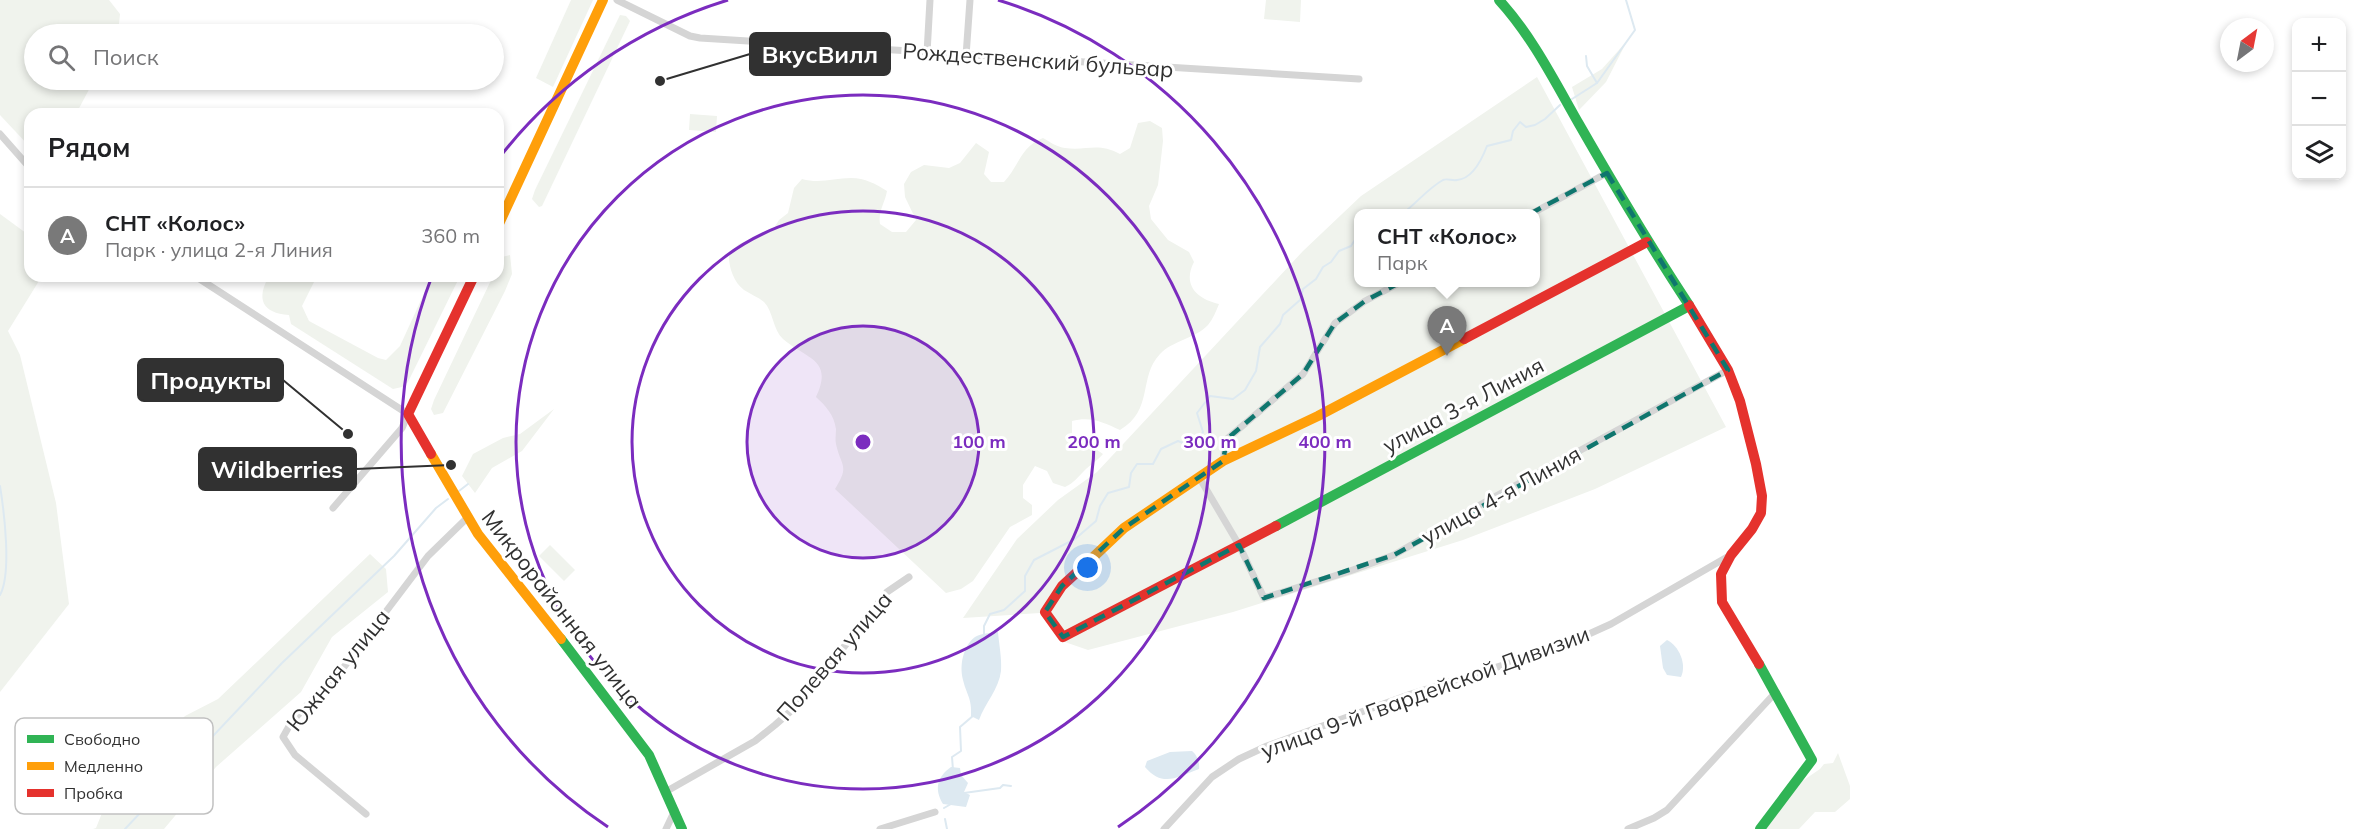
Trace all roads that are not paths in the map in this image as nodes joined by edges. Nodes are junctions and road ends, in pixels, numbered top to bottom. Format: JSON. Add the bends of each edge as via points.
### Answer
{"nodes":[{"id":1,"x":603,"y":0,"type":"edge"},
{"id":2,"x":617,"y":0,"type":"edge"},
{"id":3,"x":930,"y":0,"type":"edge"},
{"id":4,"x":970,"y":0,"type":"edge"},
{"id":5,"x":1499,"y":0,"type":"edge"},
{"id":6,"x":927,"y":53,"type":"junction"},
{"id":7,"x":966,"y":56,"type":"junction"},
{"id":8,"x":1359,"y":80,"type":"dead end"},
{"id":9,"x":0,"y":134,"type":"edge"},
{"id":10,"x":24,"y":161,"type":"edge"},
{"id":11,"x":1606,"y":173,"type":"junction"},
{"id":12,"x":1538,"y":209,"type":"edge"},
{"id":13,"x":504,"y":213,"type":"edge"},
{"id":14,"x":1647,"y":242,"type":"junction"},
{"id":15,"x":204,"y":282,"type":"edge"},
{"id":16,"x":471,"y":282,"type":"edge"},
{"id":17,"x":1392,"y":287,"type":"edge"},
{"id":18,"x":1689,"y":306,"type":"junction"},
{"id":19,"x":1728,"y":370,"type":"junction"},
{"id":20,"x":408,"y":414,"type":"junction"},
{"id":21,"x":1223,"y":461,"type":"junction"},
{"id":22,"x":1199,"y":477,"type":"junction"},
{"id":23,"x":333,"y":508,"type":"dead end"},
{"id":24,"x":467,"y":518,"type":"junction"},
{"id":25,"x":1239,"y":545,"type":"junction"},
{"id":26,"x":1731,"y":555,"type":"junction"},
{"id":27,"x":909,"y":577,"type":"dead end"},
{"id":28,"x":1776,"y":692,"type":"junction"},
{"id":29,"x":667,"y":791,"type":"junction"},
{"id":30,"x":675,"y":810,"type":"junction"},
{"id":31,"x":935,"y":812,"type":"dead end"},
{"id":32,"x":366,"y":814,"type":"dead end"},
{"id":33,"x":666,"y":829,"type":"edge"},
{"id":34,"x":682,"y":829,"type":"edge"},
{"id":35,"x":880,"y":829,"type":"edge"},
{"id":36,"x":1164,"y":829,"type":"edge"},
{"id":37,"x":1628,"y":829,"type":"edge"},
{"id":38,"x":1760,"y":829,"type":"edge"}],
"edges":[{"from":1,"to":13,"type":"street"},
{"from":2,"to":6,"type":"street","name":"Рождественский бульвар","via":[[700,38]]},
{"from":3,"to":6,"type":"street"},
{"from":4,"to":7,"type":"street"},
{"from":5,"to":11,"type":"street","via":[[1550,74]]},
{"from":6,"to":7,"type":"street","name":"Рождественский бульвар"},
{"from":7,"to":8,"type":"street","name":"Рождественский бульвар"},
{"from":9,"to":10,"type":"street"},
{"from":11,"to":12,"type":"street"},
{"from":11,"to":14,"type":"street"},
{"from":14,"to":18,"type":"street"},
{"from":14,"to":21,"type":"street","via":[[1318,416]]},
{"from":15,"to":20,"type":"street"},
{"from":16,"to":20,"type":"street"},
{"from":17,"to":21,"type":"street","via":[[1335,323],[1303,374],[1227,439]]},
{"from":18,"to":19,"type":"street"},
{"from":18,"to":25,"type":"street","name":"улица 3-я Линия"},
{"from":19,"to":25,"type":"street","name":"улица 4-я Линия","via":[[1394,555],[1350,571],[1264,598]]},
{"from":19,"to":26,"type":"street","via":[[1740,401],[1762,496],[1761,513]]},
{"from":20,"to":23,"type":"street","via":[[402,428]]},
{"from":20,"to":24,"type":"street","name":"Микрорайонная улица"},
{"from":21,"to":22,"type":"street"},
{"from":22,"to":25,"type":"street"},
{"from":22,"to":25,"type":"street","name":"улица 3-я Линия","via":[[1124,528],[1062,586],[1045,612],[1063,637]]},
{"from":24,"to":29,"type":"street","name":"Микрорайонная улица","via":[[628,725]]},
{"from":24,"to":32,"type":"street","name":"Южная улица","via":[[428,556],[344,667],[292,722],[283,737],[295,755]]},
{"from":26,"to":28,"type":"street","via":[[1721,574],[1722,602]]},
{"from":26,"to":36,"type":"street","name":"улица 9-й Гвардейской Дивизии","via":[[1611,624],[1558,648],[1411,694],[1239,759],[1212,777]]},
{"from":27,"to":29,"type":"street","name":"Полевая улица","via":[[887,591],[800,703],[775,726]]},
{"from":28,"to":37,"type":"street","via":[[1666,810]]},
{"from":28,"to":38,"type":"street","via":[[1812,760]]},
{"from":29,"to":30,"type":"street","name":"Микрорайонная улица"},
{"from":30,"to":33,"type":"street"},
{"from":30,"to":34,"type":"street","name":"Микрорайонная улица"},
{"from":31,"to":35,"type":"street"}]}
